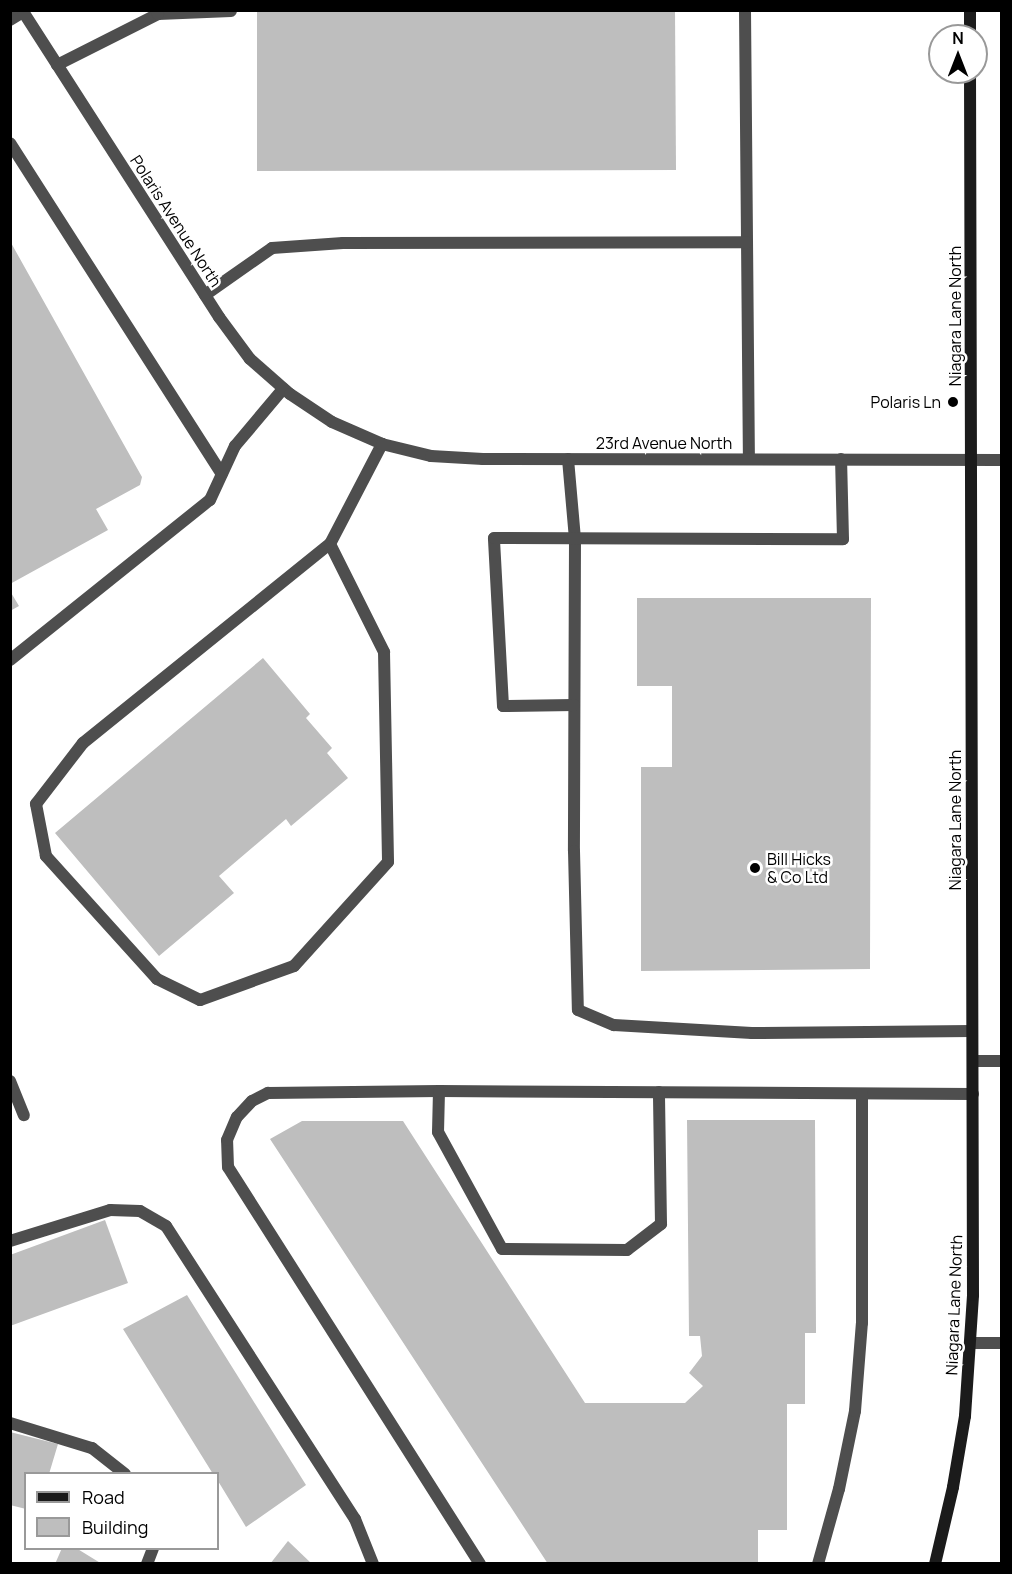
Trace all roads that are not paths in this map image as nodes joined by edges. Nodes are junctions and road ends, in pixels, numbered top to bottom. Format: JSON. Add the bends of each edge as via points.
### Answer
{"nodes":[{"id":1,"x":745,"y":10,"type":"edge"},
{"id":2,"x":22,"y":11,"type":"edge"},
{"id":3,"x":231,"y":11,"type":"edge"},
{"id":4,"x":157,"y":12,"type":"edge"},
{"id":5,"x":10,"y":20,"type":"edge"},
{"id":6,"x":57,"y":65,"type":"junction"},
{"id":7,"x":970,"y":84,"type":"edge"},
{"id":8,"x":10,"y":143,"type":"edge"},
{"id":9,"x":747,"y":242,"type":"junction"},
{"id":10,"x":204,"y":295,"type":"junction"},
{"id":11,"x":283,"y":389,"type":"junction"},
{"id":12,"x":332,"y":423,"type":"joint"},
{"id":13,"x":382,"y":444,"type":"junction"},
{"id":14,"x":568,"y":459,"type":"junction"},
{"id":15,"x":749,"y":459,"type":"junction"},
{"id":16,"x":841,"y":459,"type":"junction"},
{"id":17,"x":972,"y":460,"type":"junction"},
{"id":18,"x":1002,"y":460,"type":"edge"},
{"id":19,"x":222,"y":474,"type":"junction"},
{"id":20,"x":575,"y":539,"type":"junction"},
{"id":21,"x":330,"y":544,"type":"junction"},
{"id":22,"x":10,"y":660,"type":"edge"},
{"id":23,"x":574,"y":705,"type":"junction"},
{"id":24,"x":972,"y":1031,"type":"junction"},
{"id":25,"x":973,"y":1061,"type":"junction"},
{"id":26,"x":1002,"y":1061,"type":"edge"},
{"id":27,"x":10,"y":1081,"type":"edge"},
{"id":28,"x":439,"y":1091,"type":"junction"},
{"id":29,"x":659,"y":1092,"type":"junction"},
{"id":30,"x":862,"y":1094,"type":"junction"},
{"id":31,"x":973,"y":1094,"type":"junction"},
{"id":32,"x":24,"y":1115,"type":"dead end"},
{"id":33,"x":10,"y":1241,"type":"edge"},
{"id":34,"x":971,"y":1343,"type":"junction"},
{"id":35,"x":1002,"y":1343,"type":"edge"},
{"id":36,"x":10,"y":1423,"type":"edge"},
{"id":37,"x":124,"y":1472,"type":"edge"},
{"id":38,"x":374,"y":1563,"type":"edge"},
{"id":39,"x":480,"y":1563,"type":"edge"},
{"id":40,"x":818,"y":1563,"type":"edge"},
{"id":41,"x":935,"y":1563,"type":"edge"}],
"edges":[{"from":1,"to":9,"type":"street"},
{"from":2,"to":5,"type":"street"},
{"from":2,"to":6,"type":"street","name":"Polaris Avenue North"},
{"from":3,"to":4,"type":"street"},
{"from":4,"to":6,"type":"street"},
{"from":6,"to":10,"type":"street","name":"Polaris Avenue North"},
{"from":7,"to":17,"type":"street","name":"Niagara Lane North"},
{"from":8,"to":19,"type":"street"},
{"from":9,"to":10,"type":"street","via":[[343,243],[272,248]]},
{"from":9,"to":15,"type":"street"},
{"from":10,"to":11,"type":"street","name":"Polaris Avenue North","via":[[250,359]]},
{"from":11,"to":12,"type":"street","name":"Polaris Avenue North"},
{"from":11,"to":19,"type":"street","via":[[235,447]]},
{"from":12,"to":13,"type":"street","name":"23rd Avenue North"},
{"from":13,"to":14,"type":"street","name":"23rd Avenue North","via":[[431,456]]},
{"from":13,"to":21,"type":"street"},
{"from":14,"to":15,"type":"street","name":"23rd Avenue North"},
{"from":14,"to":20,"type":"street"},
{"from":15,"to":16,"type":"street","name":"23rd Avenue North"},
{"from":16,"to":17,"type":"street","name":"23rd Avenue North"},
{"from":16,"to":20,"type":"street","via":[[843,539]]},
{"from":17,"to":18,"type":"street","name":"23rd Avenue North"},
{"from":17,"to":24,"type":"street","name":"Niagara Lane North"},
{"from":19,"to":22,"type":"street","via":[[210,500]]},
{"from":20,"to":23,"type":"street"},
{"from":20,"to":23,"type":"street","via":[[494,538],[503,706]]},
{"from":21,"to":21,"type":"street","via":[[83,743],[36,804],[46,856],[157,979],[200,1000],[294,966],[388,862],[384,652]]},
{"from":23,"to":24,"type":"street","via":[[578,1010],[614,1025],[740,1032]]},
{"from":24,"to":25,"type":"street","name":"Niagara Lane North"},
{"from":25,"to":26,"type":"street"},
{"from":25,"to":31,"type":"street","name":"Niagara Lane North"},
{"from":27,"to":32,"type":"street"},
{"from":28,"to":29,"type":"street"},
{"from":28,"to":29,"type":"street","via":[[438,1132],[502,1249],[627,1250],[661,1224]]},
{"from":28,"to":39,"type":"street","via":[[268,1093],[252,1101],[237,1117],[227,1140],[228,1167]]},
{"from":29,"to":30,"type":"street"},
{"from":30,"to":31,"type":"street"},
{"from":30,"to":40,"type":"street","via":[[862,1323],[855,1411]]},
{"from":31,"to":34,"type":"street","name":"Niagara Lane North"},
{"from":33,"to":38,"type":"street","via":[[110,1210],[140,1211],[166,1226],[355,1519]]},
{"from":34,"to":35,"type":"street"},
{"from":34,"to":41,"type":"street","name":"Niagara Lane North","via":[[960,1451]]},
{"from":36,"to":37,"type":"street","via":[[92,1448]]}]}
